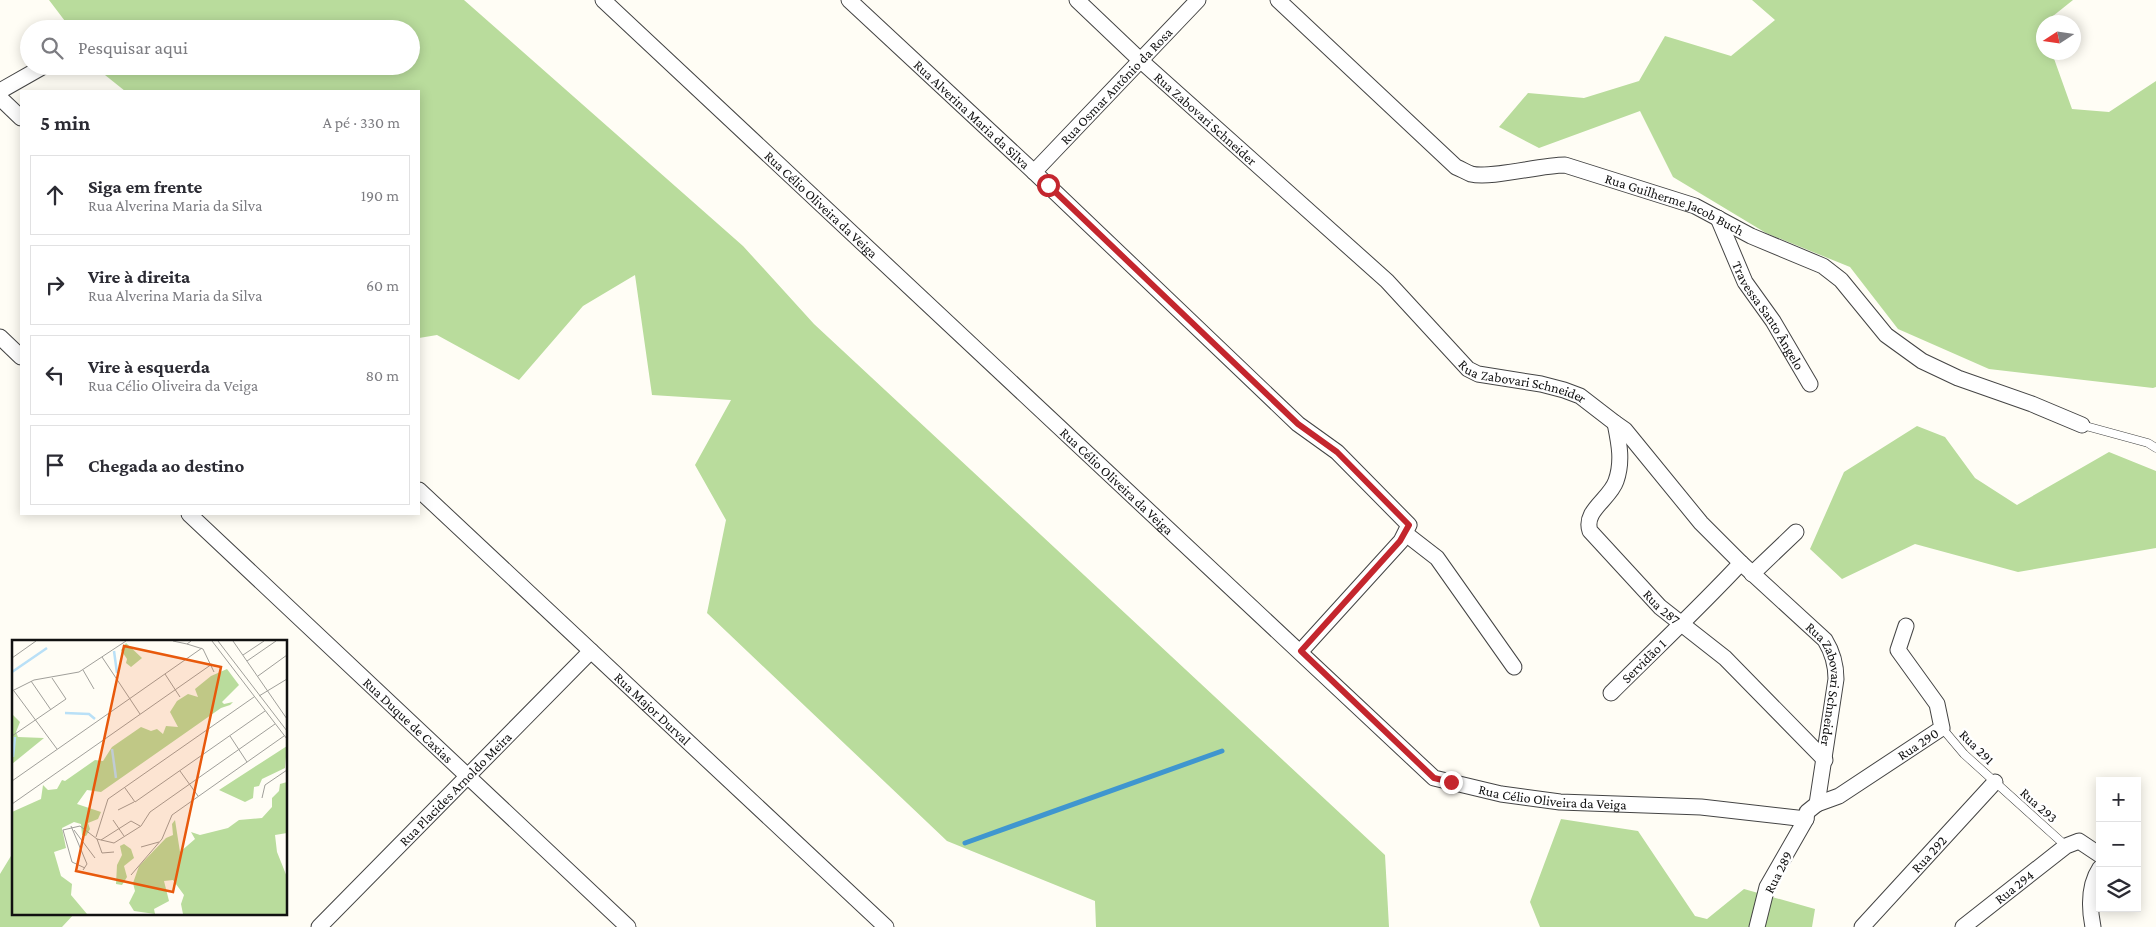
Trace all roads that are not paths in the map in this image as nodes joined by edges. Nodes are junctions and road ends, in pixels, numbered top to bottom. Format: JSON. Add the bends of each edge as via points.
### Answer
{"nodes":[{"id":1,"x":604,"y":0,"type":"edge"},
{"id":2,"x":849,"y":0,"type":"edge"},
{"id":3,"x":1077,"y":0,"type":"edge"},
{"id":4,"x":1198,"y":0,"type":"edge"},
{"id":5,"x":1278,"y":0,"type":"edge"},
{"id":6,"x":1140,"y":60,"type":"junction"},
{"id":7,"x":28,"y":75,"type":"edge"},
{"id":8,"x":0,"y":91,"type":"edge"},
{"id":9,"x":0,"y":98,"type":"edge"},
{"id":10,"x":20,"y":117,"type":"edge"},
{"id":11,"x":1034,"y":172,"type":"junction"},
{"id":12,"x":1718,"y":217,"type":"junction"},
{"id":13,"x":0,"y":337,"type":"edge"},
{"id":14,"x":20,"y":356,"type":"edge"},
{"id":15,"x":1810,"y":384,"type":"dead end"},
{"id":16,"x":1615,"y":422,"type":"junction"},
{"id":17,"x":2082,"y":425,"type":"joint"},
{"id":18,"x":2156,"y":448,"type":"edge"},
{"id":19,"x":420,"y":491,"type":"edge"},
{"id":20,"x":189,"y":515,"type":"edge"},
{"id":21,"x":1796,"y":532,"type":"dead end"},
{"id":22,"x":1406,"y":534,"type":"junction"},
{"id":23,"x":1741,"y":563,"type":"junction"},
{"id":24,"x":1752,"y":574,"type":"junction"},
{"id":25,"x":1680,"y":624,"type":"junction"},
{"id":26,"x":1906,"y":626,"type":"dead end"},
{"id":27,"x":591,"y":651,"type":"junction"},
{"id":28,"x":1301,"y":651,"type":"junction"},
{"id":29,"x":1514,"y":667,"type":"dead end"},
{"id":30,"x":1611,"y":693,"type":"dead end"},
{"id":31,"x":1942,"y":728,"type":"junction"},
{"id":32,"x":1825,"y":760,"type":"junction"},
{"id":33,"x":468,"y":776,"type":"junction"},
{"id":34,"x":1995,"y":782,"type":"junction"},
{"id":35,"x":1817,"y":804,"type":"junction"},
{"id":36,"x":1806,"y":819,"type":"junction"},
{"id":37,"x":2066,"y":846,"type":"junction"},
{"id":38,"x":2096,"y":852,"type":"edge"},
{"id":39,"x":2096,"y":874,"type":"edge"},
{"id":40,"x":319,"y":927,"type":"edge"},
{"id":41,"x":628,"y":927,"type":"edge"},
{"id":42,"x":886,"y":927,"type":"edge"},
{"id":43,"x":1757,"y":927,"type":"edge"},
{"id":44,"x":1862,"y":927,"type":"edge"},
{"id":45,"x":1963,"y":927,"type":"edge"},
{"id":46,"x":2093,"y":927,"type":"edge"}],
"edges":[{"from":1,"to":28,"type":"street","name":"Rua Célio Oliveira da Veiga"},
{"from":2,"to":11,"type":"street","name":"Rua Alverina Maria da Silva"},
{"from":3,"to":6,"type":"street","name":"Rua Zabovari Schneider"},
{"from":4,"to":6,"type":"street","name":"Rua Osmar Antônio da Rosa"},
{"from":5,"to":12,"type":"street","name":"Rua Guilherme Jacob Buch","via":[[1456,167],[1471,174],[1486,175],[1545,165],[1566,165],[1695,206]]},
{"from":6,"to":11,"type":"street","name":"Rua Osmar Antônio da Rosa"},
{"from":6,"to":16,"type":"street","name":"Rua Zabovari Schneider","via":[[1387,281],[1468,369],[1478,374],[1564,390],[1580,396]]},
{"from":7,"to":8,"type":"street"},
{"from":9,"to":10,"type":"street"},
{"from":11,"to":22,"type":"street","name":"Rua Alverina Maria da Silva","via":[[1298,424],[1337,452],[1375,488],[1409,525]]},
{"from":12,"to":15,"type":"street","name":"Travessa Santo Ângelo","via":[[1745,282],[1773,321]]},
{"from":12,"to":17,"type":"street","name":"Rua Guilherme Jacob Buch","via":[[1751,236],[1832,271],[1886,335],[1922,361]]},
{"from":13,"to":14,"type":"street"},
{"from":16,"to":23,"type":"street","name":"Rua Zabovari Schneider","via":[[1625,430],[1687,508]]},
{"from":16,"to":25,"type":"street","name":"Rua 287","via":[[1620,454],[1616,483],[1590,516],[1588,524],[1597,540]]},
{"from":17,"to":18,"type":"lane"},
{"from":19,"to":27,"type":"street","name":"Rua Major Durval"},
{"from":20,"to":33,"type":"street","name":"Rua Duque de Caxias"},
{"from":21,"to":24,"type":"street"},
{"from":22,"to":28,"type":"street"},
{"from":22,"to":29,"type":"street","via":[[1436,558]]},
{"from":23,"to":24,"type":"street","name":"Rua Zabovari Schneider"},
{"from":23,"to":25,"type":"street","name":"Servidão 1"},
{"from":24,"to":32,"type":"street","name":"Rua Zabovari Schneider","via":[[1816,630],[1831,650],[1836,664],[1836,679]]},
{"from":25,"to":30,"type":"street","name":"Servidão 1"},
{"from":25,"to":32,"type":"street","name":"Rua 287","via":[[1725,658]]},
{"from":26,"to":31,"type":"street","name":"Rua 290","via":[[1898,650],[1937,704]]},
{"from":27,"to":33,"type":"street","name":"Rua Placides Arnoldo Meira"},
{"from":27,"to":42,"type":"street","name":"Rua Major Durval"},
{"from":28,"to":36,"type":"street","name":"Rua Célio Oliveira da Veiga","via":[[1434,778],[1502,794],[1560,802],[1701,807]]},
{"from":31,"to":34,"type":"lane","name":"Rua 291","via":[[1964,754]]},
{"from":31,"to":35,"type":"street","name":"Rua 290","via":[[1839,796]]},
{"from":32,"to":35,"type":"street","name":"Rua Zabovari Schneider"},
{"from":33,"to":40,"type":"street","name":"Rua Placides Arnoldo Meira"},
{"from":33,"to":41,"type":"street","name":"Rua Duque de Caxias"},
{"from":34,"to":37,"type":"lane","name":"Rua 293"},
{"from":34,"to":44,"type":"street","name":"Rua 292"},
{"from":35,"to":36,"type":"street","name":"Rua Zabovari Schneider","via":[[1807,812]]},
{"from":36,"to":43,"type":"street","name":"Rua 289","via":[[1767,886]]},
{"from":37,"to":38,"type":"street","via":[[2079,841]]},
{"from":37,"to":45,"type":"street","name":"Rua 294"},
{"from":39,"to":46,"type":"street","via":[[2091,892]]}]}
